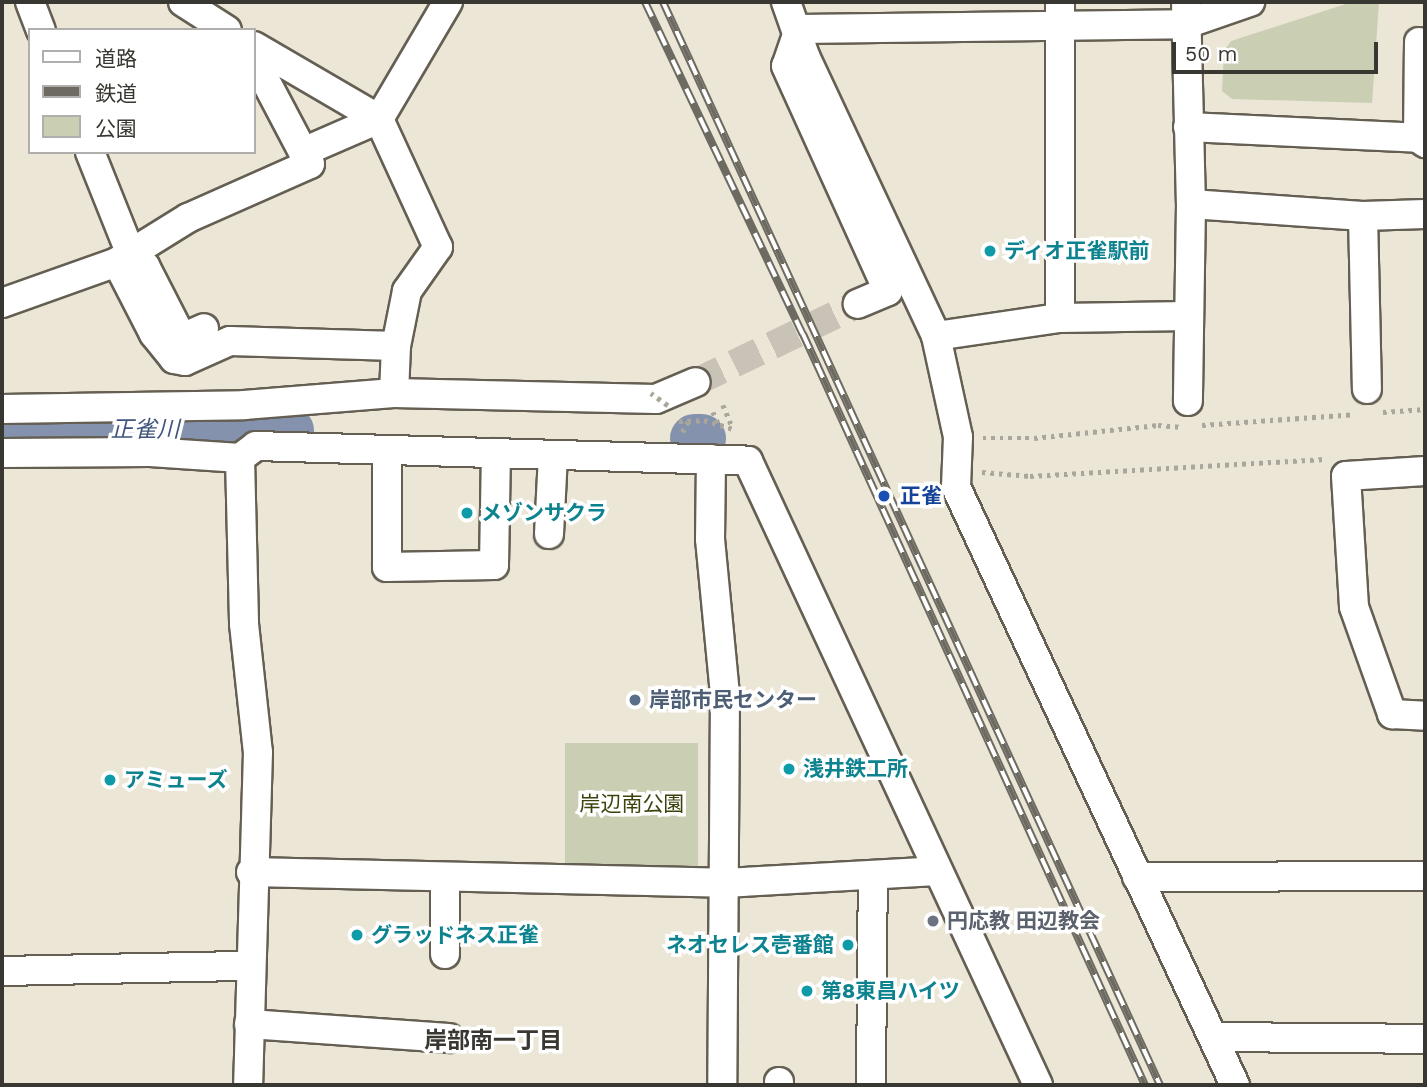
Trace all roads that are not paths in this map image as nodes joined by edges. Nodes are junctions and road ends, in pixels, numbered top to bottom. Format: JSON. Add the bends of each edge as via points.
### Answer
{"nodes":[{"id":1,"x":30,"y":2,"type":"edge"},
{"id":2,"x":183,"y":2,"type":"edge"},
{"id":3,"x":448,"y":2,"type":"edge"},
{"id":4,"x":786,"y":2,"type":"edge"},
{"id":5,"x":1250,"y":2,"type":"edge"},
{"id":6,"x":1060,"y":13,"type":"edge"},
{"id":7,"x":1186,"y":13,"type":"edge"},
{"id":8,"x":933,"y":14,"type":"edge"},
{"id":9,"x":799,"y":15,"type":"edge"},
{"id":10,"x":40,"y":28,"type":"edge"},
{"id":11,"x":224,"y":28,"type":"edge"},
{"id":12,"x":1419,"y":42,"type":"dead end"},
{"id":13,"x":256,"y":47,"type":"edge"},
{"id":14,"x":256,"y":63,"type":"edge"},
{"id":15,"x":379,"y":119,"type":"junction"},
{"id":16,"x":1188,"y":127,"type":"junction"},
{"id":17,"x":1422,"y":140,"type":"edge"},
{"id":18,"x":303,"y":152,"type":"junction"},
{"id":19,"x":91,"y":154,"type":"edge"},
{"id":20,"x":1191,"y":204,"type":"junction"},
{"id":21,"x":1425,"y":214,"type":"edge"},
{"id":22,"x":1363,"y":216,"type":"junction"},
{"id":23,"x":131,"y":260,"type":"junction"},
{"id":24,"x":2,"y":303,"type":"edge"},
{"id":25,"x":858,"y":304,"type":"tunnel mouth"},
{"id":26,"x":1189,"y":316,"type":"junction"},
{"id":27,"x":1060,"y":318,"type":"junction"},
{"id":28,"x":204,"y":328,"type":"dead end"},
{"id":29,"x":936,"y":336,"type":"junction"},
{"id":30,"x":396,"y":346,"type":"junction"},
{"id":31,"x":696,"y":382,"type":"tunnel mouth"},
{"id":32,"x":1367,"y":389,"type":"dead end"},
{"id":33,"x":394,"y":393,"type":"junction"},
{"id":34,"x":1188,"y":401,"type":"dead end"},
{"id":35,"x":2,"y":409,"type":"edge"},
{"id":36,"x":243,"y":430,"type":"junction"},
{"id":37,"x":387,"y":450,"type":"junction"},
{"id":38,"x":2,"y":453,"type":"edge"},
{"id":39,"x":496,"y":453,"type":"junction"},
{"id":40,"x":553,"y":455,"type":"junction"},
{"id":41,"x":711,"y":459,"type":"junction"},
{"id":42,"x":1425,"y":471,"type":"edge"},
{"id":43,"x":549,"y":534,"type":"dead end"},
{"id":44,"x":1425,"y":716,"type":"edge"},
{"id":45,"x":937,"y":871,"type":"junction"},
{"id":46,"x":251,"y":872,"type":"junction"},
{"id":47,"x":873,"y":875,"type":"junction"},
{"id":48,"x":1425,"y":876,"type":"edge"},
{"id":49,"x":1137,"y":877,"type":"junction"},
{"id":50,"x":445,"y":878,"type":"junction"},
{"id":51,"x":724,"y":883,"type":"junction"},
{"id":52,"x":444,"y":954,"type":"dead end"},
{"id":53,"x":249,"y":966,"type":"junction"},
{"id":54,"x":2,"y":971,"type":"edge"},
{"id":55,"x":249,"y":1024,"type":"junction"},
{"id":56,"x":1213,"y":1037,"type":"junction"},
{"id":57,"x":449,"y":1038,"type":"dead end"},
{"id":58,"x":1425,"y":1039,"type":"edge"},
{"id":59,"x":248,"y":1085,"type":"edge"},
{"id":60,"x":722,"y":1085,"type":"edge"},
{"id":61,"x":872,"y":1085,"type":"edge"},
{"id":62,"x":1038,"y":1085,"type":"edge"},
{"id":63,"x":1235,"y":1085,"type":"edge"}],
"edges":[{"from":1,"to":10,"type":"street"},
{"from":2,"to":11,"type":"street"},
{"from":3,"to":15,"type":"street"},
{"from":4,"to":9,"type":"street"},
{"from":5,"to":7,"type":"street"},
{"from":6,"to":7,"type":"street"},
{"from":6,"to":8,"type":"street"},
{"from":6,"to":27,"type":"street"},
{"from":7,"to":16,"type":"street"},
{"from":8,"to":9,"type":"street"},
{"from":9,"to":25,"type":"street","via":[[786,66],[888,291]]},
{"from":9,"to":29,"type":"street","via":[[805,56]]},
{"from":12,"to":17,"type":"street"},
{"from":13,"to":15,"type":"street"},
{"from":14,"to":18,"type":"street"},
{"from":15,"to":18,"type":"street"},
{"from":15,"to":30,"type":"street","via":[[438,247],[407,291]]},
{"from":16,"to":17,"type":"street"},
{"from":16,"to":20,"type":"street"},
{"from":18,"to":23,"type":"street","via":[[310,164],[188,218]]},
{"from":19,"to":23,"type":"street"},
{"from":20,"to":22,"type":"street"},
{"from":20,"to":26,"type":"street"},
{"from":21,"to":22,"type":"street"},
{"from":22,"to":32,"type":"street"},
{"from":23,"to":24,"type":"street"},
{"from":23,"to":28,"type":"street","via":[[182,338]]},
{"from":23,"to":30,"type":"street","via":[[154,334],[174,359],[185,361],[230,341]]},
{"from":26,"to":27,"type":"street"},
{"from":26,"to":34,"type":"street"},
{"from":27,"to":29,"type":"street"},
{"from":29,"to":49,"type":"street","via":[[958,437],[956,487]]},
{"from":30,"to":33,"type":"street"},
{"from":31,"to":33,"type":"street","via":[[656,399]]},
{"from":33,"to":36,"type":"street"},
{"from":35,"to":36,"type":"street"},
{"from":36,"to":37,"type":"street","via":[[256,446]]},
{"from":36,"to":38,"type":"street","via":[[150,452]]},
{"from":36,"to":46,"type":"street","via":[[244,624],[258,752]]},
{"from":37,"to":39,"type":"street"},
{"from":37,"to":39,"type":"street","via":[[387,567],[494,565]]},
{"from":39,"to":40,"type":"street"},
{"from":40,"to":41,"type":"street"},
{"from":40,"to":43,"type":"street"},
{"from":41,"to":45,"type":"street","via":[[748,461]]},
{"from":41,"to":51,"type":"street","via":[[714,598],[723,659]]},
{"from":42,"to":44,"type":"street","via":[[1346,476],[1354,607],[1392,714]]},
{"from":45,"to":47,"type":"street"},
{"from":45,"to":62,"type":"street"},
{"from":46,"to":50,"type":"street"},
{"from":46,"to":53,"type":"street"},
{"from":47,"to":51,"type":"street"},
{"from":47,"to":61,"type":"street"},
{"from":48,"to":49,"type":"street"},
{"from":49,"to":56,"type":"street"},
{"from":50,"to":51,"type":"street"},
{"from":50,"to":52,"type":"street"},
{"from":51,"to":60,"type":"street"},
{"from":53,"to":54,"type":"street"},
{"from":53,"to":55,"type":"street"},
{"from":55,"to":57,"type":"street"},
{"from":55,"to":59,"type":"street"},
{"from":56,"to":58,"type":"street"},
{"from":56,"to":63,"type":"street"}]}
